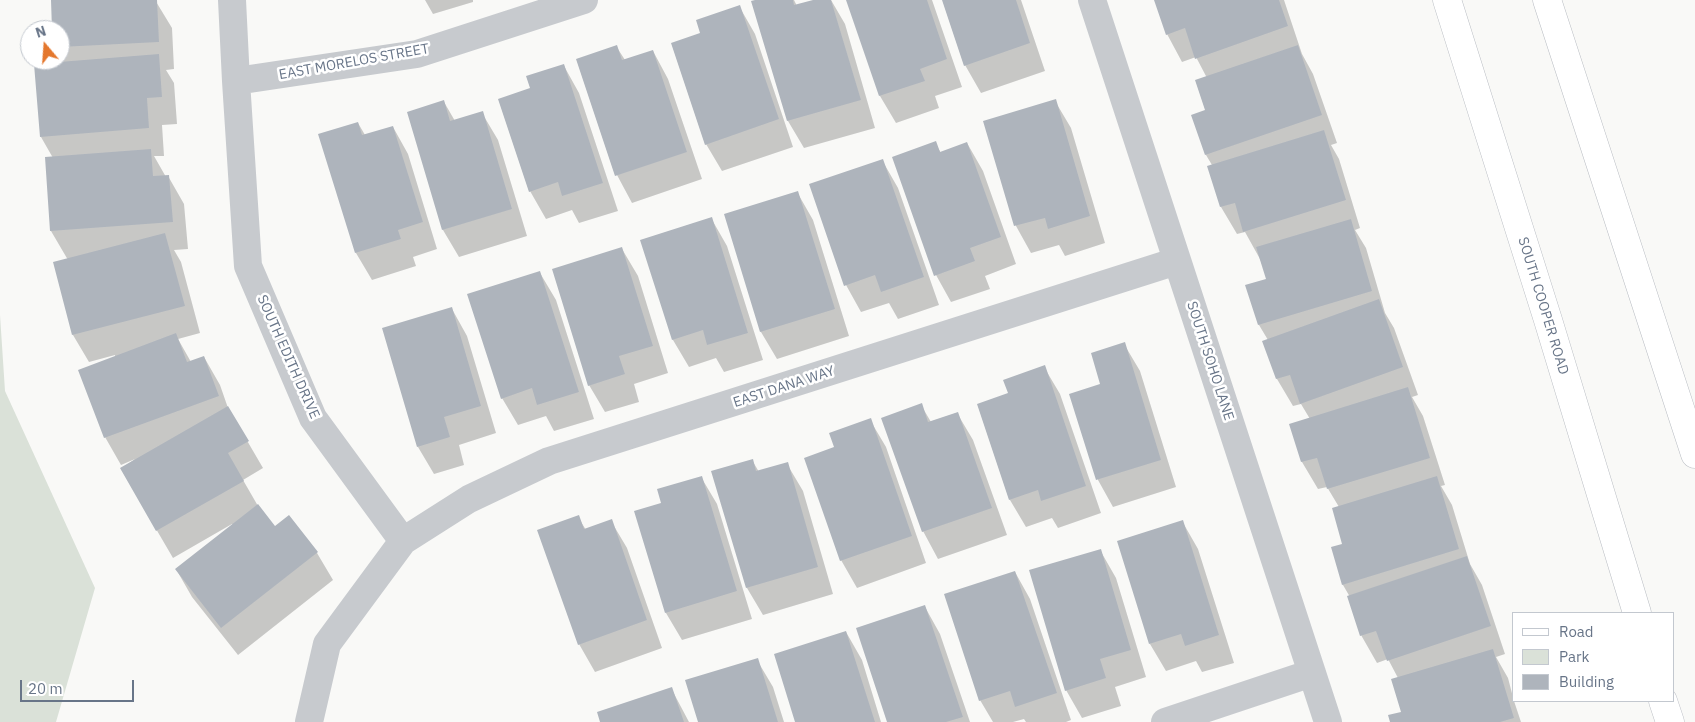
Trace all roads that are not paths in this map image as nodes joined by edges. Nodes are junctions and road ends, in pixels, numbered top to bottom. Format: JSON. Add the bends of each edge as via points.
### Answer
{"nodes":[{"id":1,"x":232,"y":0,"type":"edge"},
{"id":2,"x":584,"y":0,"type":"edge"},
{"id":3,"x":1092,"y":0,"type":"edge"},
{"id":4,"x":1447,"y":0,"type":"edge"},
{"id":5,"x":1547,"y":0,"type":"edge"},
{"id":6,"x":236,"y":81,"type":"junction"},
{"id":7,"x":1177,"y":261,"type":"junction"},
{"id":8,"x":1695,"y":454,"type":"edge"},
{"id":9,"x":403,"y":541,"type":"junction"},
{"id":10,"x":1637,"y":612,"type":"edge"},
{"id":11,"x":1312,"y":674,"type":"junction"},
{"id":12,"x":1663,"y":702,"type":"edge"},
{"id":13,"x":309,"y":722,"type":"edge"},
{"id":14,"x":1165,"y":722,"type":"edge"},
{"id":15,"x":1328,"y":722,"type":"edge"},
{"id":16,"x":1670,"y":722,"type":"edge"}],
"edges":[{"from":1,"to":6,"type":"street","name":"SOUTH EDITH DRIVE"},
{"from":2,"to":6,"type":"street","name":"EAST MORELOS STREET","via":[[417,54]]},
{"from":3,"to":7,"type":"street","name":"SOUTH SOHO LANE"},
{"from":4,"to":10,"type":"main road","name":"SOUTH COOPER ROAD"},
{"from":5,"to":8,"type":"main road"},
{"from":6,"to":9,"type":"street","name":"SOUTH EDITH DRIVE","via":[[248,266],[313,418]]},
{"from":7,"to":9,"type":"street","name":"EAST DANA WAY","via":[[549,461],[468,499]]},
{"from":7,"to":11,"type":"street","name":"SOUTH SOHO LANE"},
{"from":9,"to":13,"type":"street","via":[[327,644]]},
{"from":11,"to":14,"type":"street"},
{"from":11,"to":15,"type":"street","name":"SOUTH SOHO LANE"},
{"from":12,"to":16,"type":"main road"}]}
